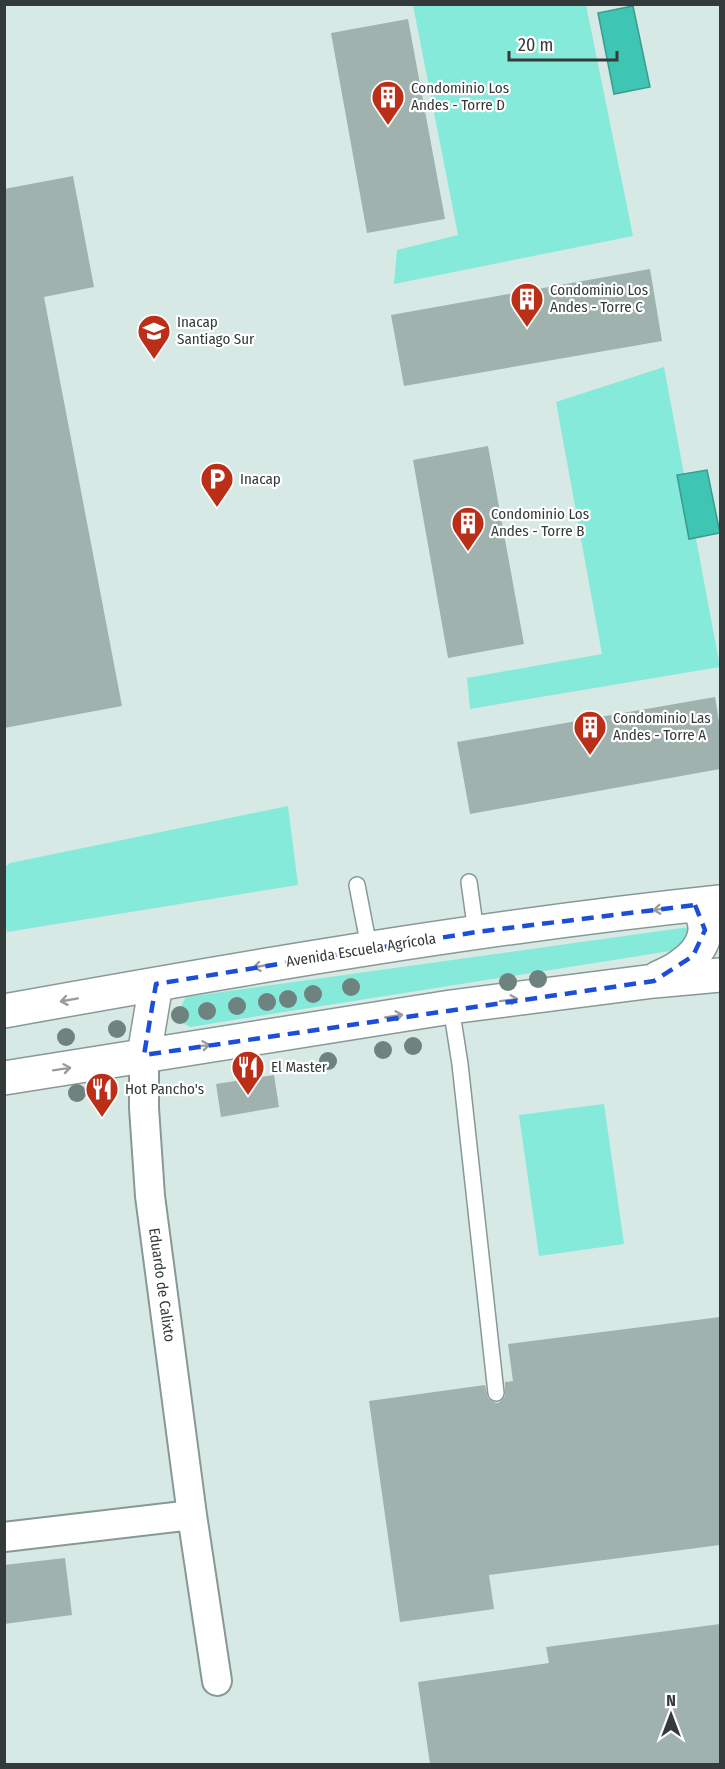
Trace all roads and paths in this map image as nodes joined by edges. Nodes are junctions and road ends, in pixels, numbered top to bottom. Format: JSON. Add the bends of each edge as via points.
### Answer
{"nodes":[{"id":1,"x":469,"y":882,"type":"dead end"},
{"id":2,"x":357,"y":885,"type":"dead end"},
{"id":3,"x":708,"y":903,"type":"edge"},
{"id":4,"x":476,"y":932,"type":"junction"},
{"id":5,"x":369,"y":947,"type":"junction"},
{"id":6,"x":720,"y":975,"type":"edge"},
{"id":7,"x":654,"y":981,"type":"junction"},
{"id":8,"x":156,"y":984,"type":"junction"},
{"id":9,"x":451,"y":1007,"type":"junction"},
{"id":10,"x":4,"y":1011,"type":"edge"},
{"id":11,"x":144,"y":1055,"type":"junction"},
{"id":12,"x":4,"y":1078,"type":"edge"},
{"id":13,"x":496,"y":1393,"type":"dead end"},
{"id":14,"x":192,"y":1515,"type":"junction"},
{"id":15,"x":4,"y":1537,"type":"edge"},
{"id":16,"x":217,"y":1681,"type":"dead end"}],
"edges":[{"from":1,"to":4,"type":"lane"},
{"from":2,"to":5,"type":"lane"},
{"from":3,"to":4,"type":"main road","name":"Avenida Escuela Agrícola","one_way":true},
{"from":3,"to":7,"type":"main road","via":[[700,947],[684,964]]},
{"from":4,"to":5,"type":"main road","name":"Avenida Escuela Agrícola"},
{"from":5,"to":8,"type":"main road","name":"Avenida Escuela Agrícola","one_way":true},
{"from":6,"to":7,"type":"main road"},
{"from":9,"to":7,"type":"main road","one_way":true},
{"from":8,"to":10,"type":"main road","name":"Avenida Escuela Agrícola","one_way":true},
{"from":8,"to":11,"type":"main road"},
{"from":11,"to":9,"type":"main road","one_way":true},
{"from":9,"to":13,"type":"lane"},
{"from":12,"to":11,"type":"main road","one_way":true},
{"from":11,"to":14,"type":"street","name":"Eduardo de Calixto","via":[[150,1196]]},
{"from":14,"to":15,"type":"street"},
{"from":14,"to":16,"type":"street","name":"Eduardo de Calixto"}]}
